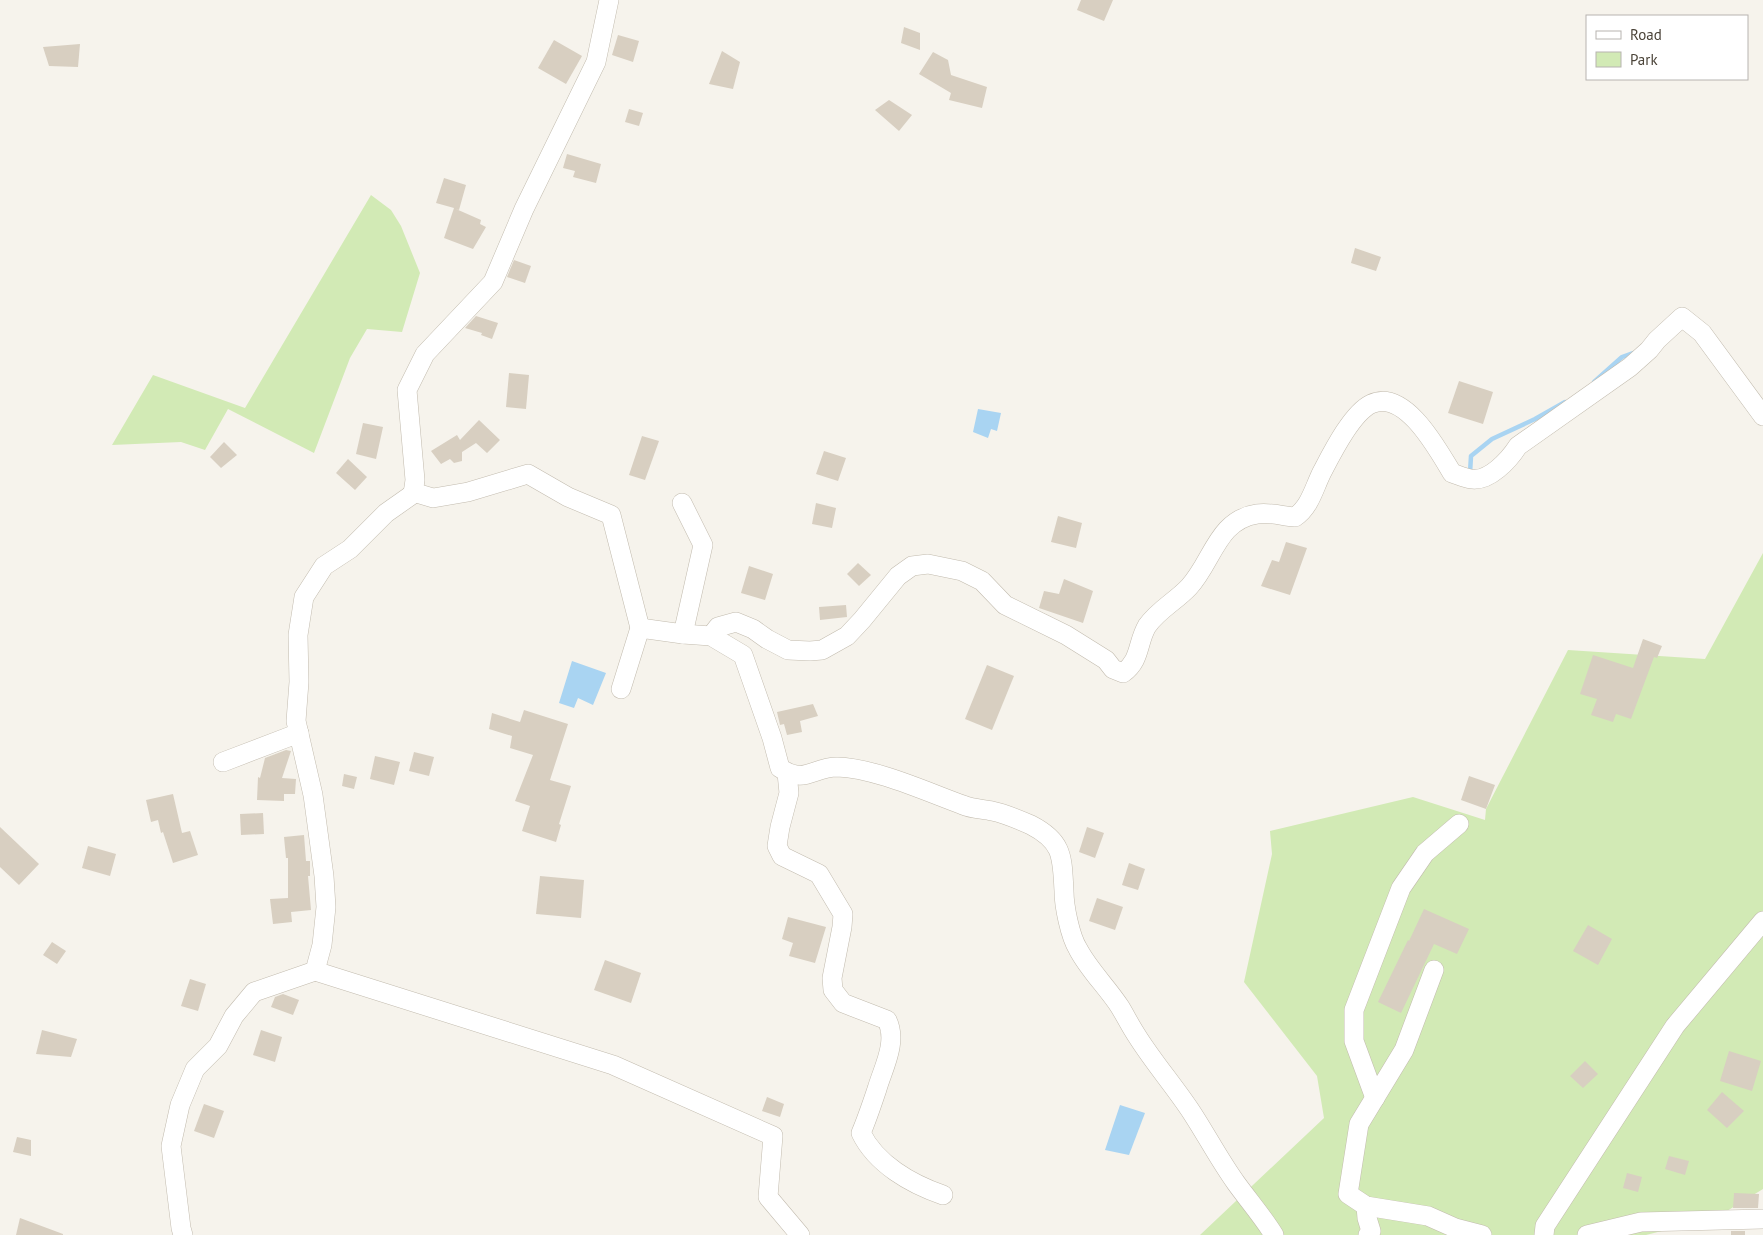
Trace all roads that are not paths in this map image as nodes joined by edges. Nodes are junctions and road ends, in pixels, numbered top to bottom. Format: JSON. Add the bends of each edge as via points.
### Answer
{"nodes":[{"id":1,"x":609,"y":0,"type":"edge"},
{"id":2,"x":1763,"y":416,"type":"edge"},
{"id":3,"x":413,"y":492,"type":"junction"},
{"id":4,"x":682,"y":504,"type":"dead end"},
{"id":5,"x":640,"y":628,"type":"junction"},
{"id":6,"x":683,"y":634,"type":"junction"},
{"id":7,"x":711,"y":636,"type":"junction"},
{"id":8,"x":621,"y":689,"type":"dead end"},
{"id":9,"x":299,"y":733,"type":"junction"},
{"id":10,"x":223,"y":762,"type":"dead end"},
{"id":11,"x":787,"y":773,"type":"junction"},
{"id":12,"x":1459,"y":824,"type":"dead end"},
{"id":13,"x":1763,"y":921,"type":"edge"},
{"id":14,"x":315,"y":970,"type":"junction"},
{"id":15,"x":1434,"y":970,"type":"dead end"},
{"id":16,"x":1375,"y":1098,"type":"junction"},
{"id":17,"x":943,"y":1195,"type":"dead end"},
{"id":18,"x":1366,"y":1206,"type":"junction"},
{"id":19,"x":1763,"y":1219,"type":"edge"},
{"id":20,"x":183,"y":1235,"type":"edge"},
{"id":21,"x":800,"y":1235,"type":"edge"},
{"id":22,"x":1274,"y":1235,"type":"edge"},
{"id":23,"x":1368,"y":1235,"type":"edge"},
{"id":24,"x":1482,"y":1235,"type":"edge"},
{"id":25,"x":1544,"y":1235,"type":"edge"},
{"id":26,"x":1586,"y":1235,"type":"edge"}],
"edges":[{"from":1,"to":3,"type":"street","via":[[596,62],[524,208],[492,282],[425,354],[407,390],[415,480]]},
{"from":2,"to":7,"type":"street","via":[[1702,333],[1682,317],[1630,367],[1518,446],[1499,469],[1484,477],[1473,480],[1452,473],[1420,424],[1395,403],[1381,401],[1371,404],[1346,431],[1302,512],[1295,517],[1257,514],[1240,519],[1222,533],[1189,587],[1159,612],[1147,627],[1136,658],[1123,673],[1066,635],[1005,605],[982,581],[962,571],[928,564],[912,566],[898,576],[847,636],[822,650],[788,650],[736,622],[718,628]]},
{"from":3,"to":5,"type":"street","via":[[433,498],[468,492],[528,474],[568,497],[611,515]]},
{"from":3,"to":9,"type":"street","via":[[386,513],[350,549],[324,566],[304,597],[298,635],[296,721]]},
{"from":4,"to":6,"type":"street","via":[[703,545]]},
{"from":5,"to":6,"type":"street"},
{"from":5,"to":8,"type":"street"},
{"from":6,"to":7,"type":"street"},
{"from":7,"to":11,"type":"street","via":[[743,655],[780,768]]},
{"from":9,"to":10,"type":"street"},
{"from":9,"to":14,"type":"street","via":[[313,795],[324,876],[326,907],[322,945]]},
{"from":11,"to":17,"type":"street","via":[[789,793],[777,846],[782,856],[819,874],[843,914],[832,978],[833,990],[843,1003],[887,1020],[890,1025],[887,1061],[861,1133],[867,1146],[887,1165],[923,1188]]},
{"from":11,"to":22,"type":"street","via":[[805,776],[835,767],[857,770],[1030,824],[1053,841],[1060,852],[1071,932],[1078,949]]},
{"from":12,"to":16,"type":"street","via":[[1425,853],[1401,888],[1354,1010],[1354,1041]]},
{"from":13,"to":25,"type":"street","via":[[1675,1026],[1545,1226]]},
{"from":14,"to":20,"type":"street","via":[[254,992],[234,1016],[218,1046],[195,1069],[180,1105],[171,1146]]},
{"from":14,"to":21,"type":"street","via":[[613,1065],[773,1136],[768,1198]]},
{"from":15,"to":16,"type":"street","via":[[1404,1050]]},
{"from":16,"to":18,"type":"street","via":[[1359,1124],[1348,1194]]},
{"from":18,"to":23,"type":"street","via":[[1371,1232]]},
{"from":18,"to":24,"type":"street","via":[[1428,1216]]},
{"from":19,"to":26,"type":"street","via":[[1641,1222]]}]}
